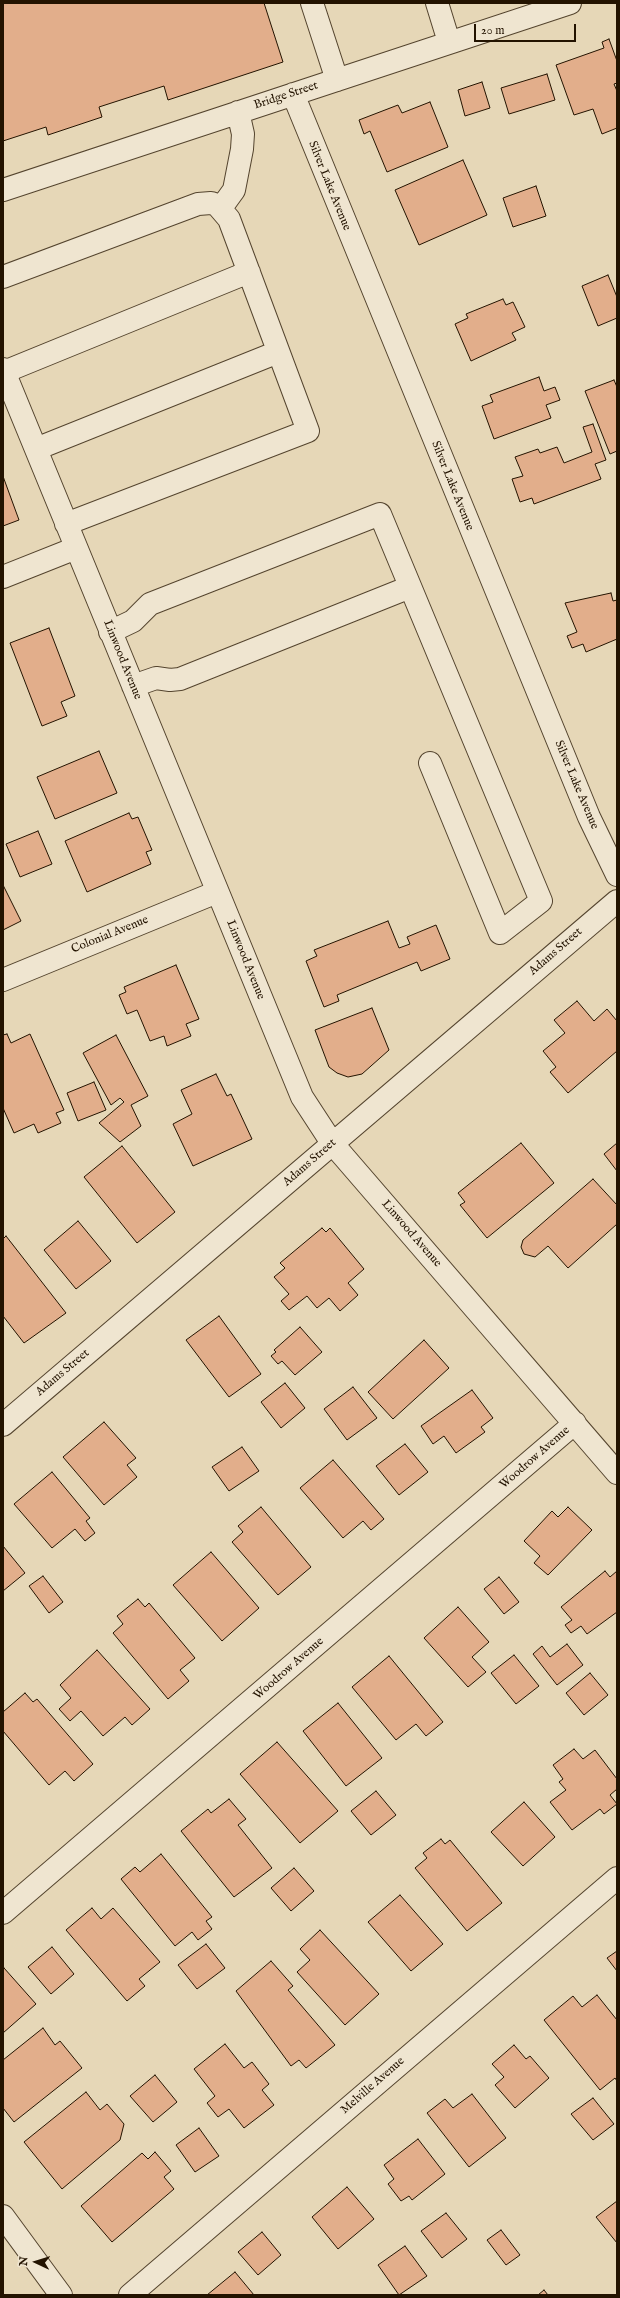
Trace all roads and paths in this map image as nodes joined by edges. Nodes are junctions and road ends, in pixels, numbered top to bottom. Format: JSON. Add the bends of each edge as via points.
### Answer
{"nodes":[{"id":1,"x":312,"y":3,"type":"edge"},
{"id":2,"x":437,"y":3,"type":"edge"},
{"id":3,"x":570,"y":3,"type":"edge"},
{"id":4,"x":450,"y":42,"type":"junction"},
{"id":5,"x":337,"y":80,"type":"junction"},
{"id":6,"x":293,"y":94,"type":"junction"},
{"id":7,"x":238,"y":112,"type":"junction"},
{"id":8,"x":3,"y":190,"type":"edge"},
{"id":9,"x":221,"y":208,"type":"junction"},
{"id":10,"x":248,"y":272,"type":"junction"},
{"id":11,"x":3,"y":277,"type":"edge"},
{"id":12,"x":278,"y":352,"type":"junction"},
{"id":13,"x":4,"y":370,"type":"edge"},
{"id":14,"x":36,"y":449,"type":"junction"},
{"id":15,"x":66,"y":524,"type":"junction"},
{"id":16,"x":76,"y":548,"type":"junction"},
{"id":17,"x":3,"y":577,"type":"edge"},
{"id":18,"x":410,"y":587,"type":"junction"},
{"id":19,"x":110,"y":632,"type":"junction"},
{"id":20,"x":133,"y":686,"type":"junction"},
{"id":21,"x":430,"y":763,"type":"dead end"},
{"id":22,"x":617,"y":875,"type":"edge"},
{"id":23,"x":217,"y":892,"type":"junction"},
{"id":24,"x":617,"y":901,"type":"edge"},
{"id":25,"x":3,"y":980,"type":"edge"},
{"id":26,"x":332,"y":1143,"type":"junction"},
{"id":27,"x":574,"y":1423,"type":"junction"},
{"id":28,"x":3,"y":1425,"type":"edge"},
{"id":29,"x":617,"y":1472,"type":"edge"},
{"id":30,"x":617,"y":1878,"type":"edge"},
{"id":31,"x":3,"y":1913,"type":"edge"},
{"id":32,"x":3,"y":2216,"type":"edge"},
{"id":33,"x":61,"y":2295,"type":"edge"},
{"id":34,"x":130,"y":2295,"type":"edge"}],
"edges":[{"from":1,"to":5,"type":"street"},
{"from":2,"to":4,"type":"street"},
{"from":3,"to":4,"type":"street","name":"Bridge Street"},
{"from":4,"to":5,"type":"street","name":"Bridge Street"},
{"from":5,"to":6,"type":"street","name":"Bridge Street"},
{"from":6,"to":7,"type":"street","name":"Bridge Street"},
{"from":6,"to":22,"type":"street","name":"Silver Lake Avenue","via":[[586,810]]},
{"from":7,"to":8,"type":"street","name":"Bridge Street"},
{"from":7,"to":9,"type":"street","via":[[243,134],[242,149],[234,190]]},
{"from":9,"to":10,"type":"street","via":[[229,219]]},
{"from":9,"to":11,"type":"street","via":[[211,203],[198,204]]},
{"from":10,"to":12,"type":"street"},
{"from":10,"to":13,"type":"street"},
{"from":12,"to":14,"type":"street"},
{"from":12,"to":15,"type":"street","via":[[308,431]]},
{"from":13,"to":14,"type":"street","name":"Linwood Avenue"},
{"from":14,"to":15,"type":"street","name":"Linwood Avenue"},
{"from":15,"to":16,"type":"street","name":"Linwood Avenue"},
{"from":16,"to":17,"type":"street"},
{"from":16,"to":19,"type":"street","name":"Linwood Avenue"},
{"from":18,"to":19,"type":"street","via":[[380,514],[150,604],[133,622]]},
{"from":18,"to":20,"type":"street","via":[[180,679],[156,678]]},
{"from":18,"to":21,"type":"street","via":[[541,901],[500,933]]},
{"from":19,"to":20,"type":"street","name":"Linwood Avenue"},
{"from":20,"to":23,"type":"street","name":"Linwood Avenue"},
{"from":23,"to":25,"type":"street","name":"Colonial Avenue"},
{"from":23,"to":26,"type":"street","name":"Linwood Avenue","via":[[296,1084],[314,1118]]},
{"from":24,"to":26,"type":"street","name":"Adams Street"},
{"from":26,"to":27,"type":"street","name":"Linwood Avenue"},
{"from":26,"to":28,"type":"street","name":"Adams Street"},
{"from":27,"to":29,"type":"street","name":"Linwood Avenue"},
{"from":27,"to":31,"type":"street","name":"Woodrow Avenue"},
{"from":30,"to":34,"type":"street","name":"Melville Avenue"},
{"from":32,"to":33,"type":"street"}]}
